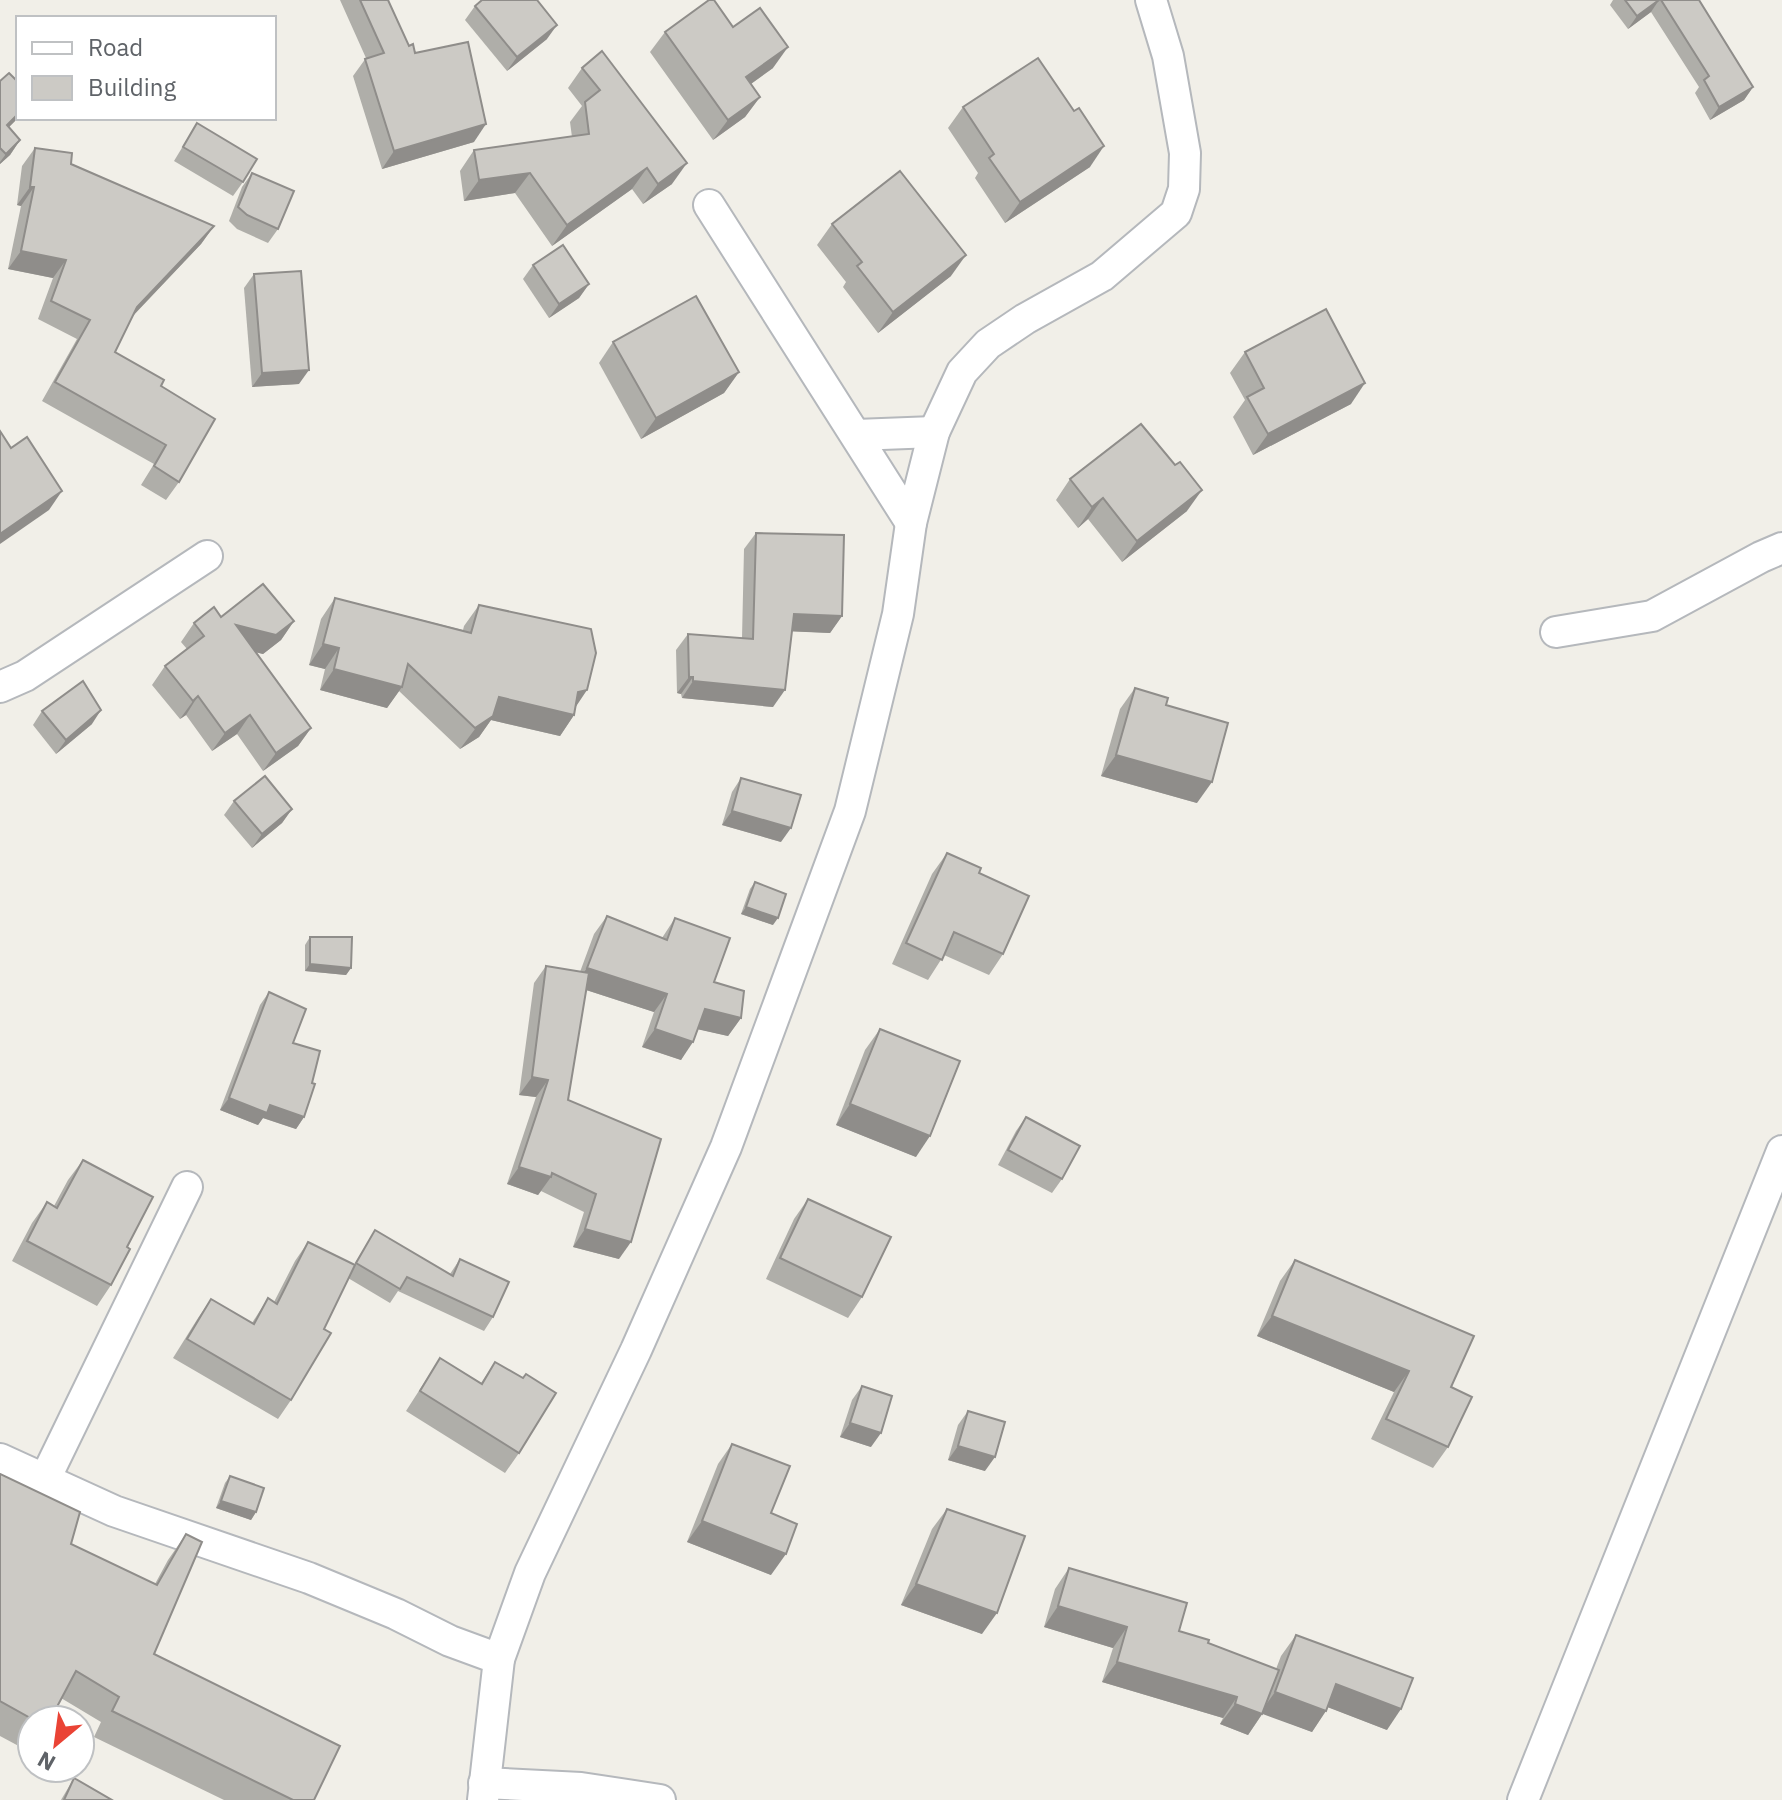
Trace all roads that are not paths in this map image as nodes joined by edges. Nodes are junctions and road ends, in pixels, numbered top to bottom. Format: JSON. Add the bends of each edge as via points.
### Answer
{"nodes":[{"id":1,"x":1151,"y":0,"type":"edge"},
{"id":2,"x":709,"y":205,"type":"dead end"},
{"id":3,"x":934,"y":432,"type":"junction"},
{"id":4,"x":856,"y":435,"type":"junction"},
{"id":5,"x":911,"y":523,"type":"junction"},
{"id":6,"x":1782,"y":548,"type":"edge"},
{"id":7,"x":207,"y":556,"type":"dead end"},
{"id":8,"x":1556,"y":632,"type":"dead end"},
{"id":9,"x":0,"y":687,"type":"edge"},
{"id":10,"x":1782,"y":1151,"type":"edge"},
{"id":11,"x":187,"y":1187,"type":"dead end"},
{"id":12,"x":0,"y":1459,"type":"edge"},
{"id":13,"x":45,"y":1479,"type":"junction"},
{"id":14,"x":499,"y":1659,"type":"junction"},
{"id":15,"x":484,"y":1792,"type":"edge"},
{"id":16,"x":660,"y":1800,"type":"edge"},
{"id":17,"x":1523,"y":1800,"type":"edge"}],
"edges":[{"from":1,"to":3,"type":"street","via":[[1168,56],[1185,153],[1184,189],[1176,213],[1102,276],[988,344],[962,372]]},
{"from":2,"to":4,"type":"street"},
{"from":3,"to":4,"type":"street"},
{"from":3,"to":5,"type":"street"},
{"from":4,"to":5,"type":"street"},
{"from":5,"to":14,"type":"street","via":[[898,614],[850,811],[726,1147],[530,1573]]},
{"from":6,"to":8,"type":"street","via":[[1652,616]]},
{"from":7,"to":9,"type":"street","via":[[25,676]]},
{"from":10,"to":17,"type":"street"},
{"from":11,"to":13,"type":"street"},
{"from":12,"to":13,"type":"street"},
{"from":13,"to":14,"type":"street","via":[[114,1511],[309,1578]]},
{"from":14,"to":15,"type":"street"},
{"from":15,"to":16,"type":"street","via":[[581,1788]]}]}
